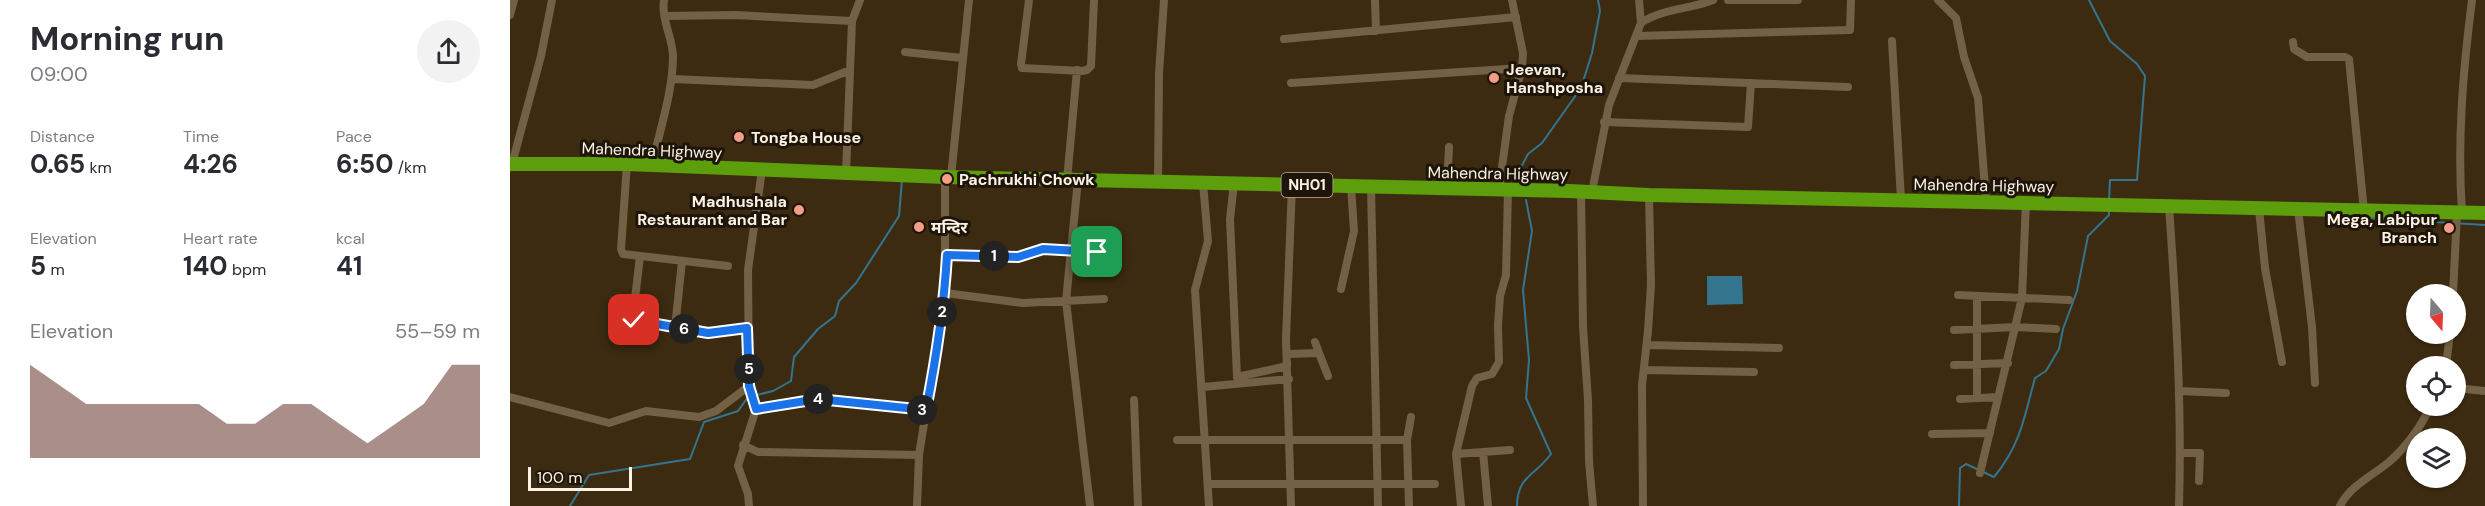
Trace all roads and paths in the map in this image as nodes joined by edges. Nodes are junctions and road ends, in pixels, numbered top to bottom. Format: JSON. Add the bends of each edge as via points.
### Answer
{"nodes":[{"id":1,"x":514,"y":0,"type":"edge"},
{"id":2,"x":552,"y":0,"type":"edge"},
{"id":3,"x":664,"y":0,"type":"edge"},
{"id":4,"x":860,"y":0,"type":"edge"},
{"id":5,"x":969,"y":0,"type":"edge"},
{"id":6,"x":1029,"y":0,"type":"edge"},
{"id":7,"x":1094,"y":0,"type":"edge"},
{"id":8,"x":1164,"y":0,"type":"edge"},
{"id":9,"x":1375,"y":0,"type":"edge"},
{"id":10,"x":1512,"y":0,"type":"edge"},
{"id":11,"x":1639,"y":0,"type":"edge"},
{"id":12,"x":1713,"y":0,"type":"edge"},
{"id":13,"x":1728,"y":0,"type":"edge"},
{"id":14,"x":1798,"y":0,"type":"edge"},
{"id":15,"x":1851,"y":0,"type":"edge"},
{"id":16,"x":1938,"y":0,"type":"edge"},
{"id":17,"x":2472,"y":0,"type":"edge"},
{"id":18,"x":510,"y":15,"type":"edge"},
{"id":19,"x":665,"y":16,"type":"junction"},
{"id":20,"x":1516,"y":17,"type":"junction"},
{"id":21,"x":852,"y":21,"type":"junction"},
{"id":22,"x":1641,"y":23,"type":"junction"},
{"id":23,"x":1376,"y":32,"type":"junction"},
{"id":24,"x":1636,"y":36,"type":"junction"},
{"id":25,"x":1284,"y":39,"type":"dead end"},
{"id":26,"x":1892,"y":41,"type":"dead end"},
{"id":27,"x":2293,"y":42,"type":"dead end"},
{"id":28,"x":905,"y":52,"type":"dead end"},
{"id":29,"x":962,"y":58,"type":"junction"},
{"id":30,"x":1522,"y":68,"type":"junction"},
{"id":31,"x":850,"y":70,"type":"junction"},
{"id":32,"x":1077,"y":70,"type":"junction"},
{"id":33,"x":1619,"y":78,"type":"junction"},
{"id":34,"x":672,"y":79,"type":"junction"},
{"id":35,"x":1291,"y":83,"type":"dead end"},
{"id":36,"x":1751,"y":83,"type":"junction"},
{"id":37,"x":1848,"y":87,"type":"dead end"},
{"id":38,"x":1604,"y":122,"type":"junction"},
{"id":39,"x":1449,"y":147,"type":"dead end"},
{"id":40,"x":511,"y":164,"type":"edge"},
{"id":41,"x":627,"y":164,"type":"junction"},
{"id":42,"x":652,"y":165,"type":"junction"},
{"id":43,"x":762,"y":170,"type":"junction"},
{"id":44,"x":846,"y":173,"type":"junction"},
{"id":45,"x":948,"y":177,"type":"junction"},
{"id":46,"x":1072,"y":180,"type":"junction"},
{"id":47,"x":1158,"y":182,"type":"junction"},
{"id":48,"x":1203,"y":183,"type":"junction"},
{"id":49,"x":1234,"y":183,"type":"junction"},
{"id":50,"x":1292,"y":185,"type":"junction"},
{"id":51,"x":1350,"y":186,"type":"junction"},
{"id":52,"x":1371,"y":187,"type":"junction"},
{"id":53,"x":1447,"y":189,"type":"junction"},
{"id":54,"x":1504,"y":189,"type":"junction"},
{"id":55,"x":1587,"y":192,"type":"junction"},
{"id":56,"x":1649,"y":195,"type":"junction"},
{"id":57,"x":1901,"y":200,"type":"junction"},
{"id":58,"x":1986,"y":201,"type":"junction"},
{"id":59,"x":2026,"y":201,"type":"junction"},
{"id":60,"x":2169,"y":206,"type":"junction"},
{"id":61,"x":2259,"y":209,"type":"junction"},
{"id":62,"x":2298,"y":209,"type":"junction"},
{"id":63,"x":2364,"y":211,"type":"junction"},
{"id":64,"x":2460,"y":213,"type":"junction"},
{"id":65,"x":2485,"y":213,"type":"edge"},
{"id":66,"x":1072,"y":250,"type":"junction"},
{"id":67,"x":1097,"y":252,"type":"dead end"},
{"id":68,"x":947,"y":255,"type":"junction"},
{"id":69,"x":640,"y":256,"type":"junction"},
{"id":70,"x":682,"y":261,"type":"junction"},
{"id":71,"x":728,"y":266,"type":"dead end"},
{"id":72,"x":2454,"y":284,"type":"edge"},
{"id":73,"x":1341,"y":289,"type":"dead end"},
{"id":74,"x":945,"y":293,"type":"junction"},
{"id":75,"x":1958,"y":295,"type":"dead end"},
{"id":76,"x":1977,"y":296,"type":"junction"},
{"id":77,"x":2022,"y":298,"type":"junction"},
{"id":78,"x":1104,"y":299,"type":"dead end"},
{"id":79,"x":2069,"y":300,"type":"dead end"},
{"id":80,"x":1066,"y":301,"type":"junction"},
{"id":81,"x":2015,"y":327,"type":"junction"},
{"id":82,"x":675,"y":328,"type":"junction"},
{"id":83,"x":747,"y":328,"type":"junction"},
{"id":84,"x":1977,"y":329,"type":"junction"},
{"id":85,"x":2056,"y":329,"type":"dead end"},
{"id":86,"x":1954,"y":330,"type":"dead end"},
{"id":87,"x":1286,"y":339,"type":"junction"},
{"id":88,"x":1315,"y":342,"type":"dead end"},
{"id":89,"x":1647,"y":345,"type":"junction"},
{"id":90,"x":1779,"y":348,"type":"dead end"},
{"id":91,"x":1319,"y":353,"type":"junction"},
{"id":92,"x":1288,"y":354,"type":"junction"},
{"id":93,"x":2282,"y":362,"type":"dead end"},
{"id":94,"x":2008,"y":363,"type":"junction"},
{"id":95,"x":1977,"y":364,"type":"junction"},
{"id":96,"x":1954,"y":365,"type":"dead end"},
{"id":97,"x":1644,"y":370,"type":"junction"},
{"id":98,"x":1754,"y":372,"type":"dead end"},
{"id":99,"x":1328,"y":376,"type":"dead end"},
{"id":100,"x":1289,"y":379,"type":"junction"},
{"id":101,"x":2315,"y":383,"type":"dead end"},
{"id":102,"x":1203,"y":387,"type":"junction"},
{"id":103,"x":750,"y":388,"type":"junction"},
{"id":104,"x":2466,"y":389,"type":"edge"},
{"id":105,"x":2179,"y":391,"type":"junction"},
{"id":106,"x":2485,"y":391,"type":"edge"},
{"id":107,"x":2226,"y":393,"type":"dead end"},
{"id":108,"x":1998,"y":396,"type":"junction"},
{"id":109,"x":510,"y":397,"type":"edge"},
{"id":110,"x":1977,"y":398,"type":"junction"},
{"id":111,"x":1960,"y":399,"type":"dead end"},
{"id":112,"x":1134,"y":400,"type":"dead end"},
{"id":113,"x":756,"y":409,"type":"junction"},
{"id":114,"x":926,"y":410,"type":"junction"},
{"id":115,"x":2426,"y":416,"type":"edge"},
{"id":116,"x":1411,"y":417,"type":"dead end"},
{"id":117,"x":1990,"y":433,"type":"junction"},
{"id":118,"x":1932,"y":434,"type":"dead end"},
{"id":119,"x":1177,"y":440,"type":"dead end"},
{"id":120,"x":1206,"y":440,"type":"junction"},
{"id":121,"x":1407,"y":440,"type":"junction"},
{"id":122,"x":1290,"y":441,"type":"junction"},
{"id":123,"x":1377,"y":442,"type":"junction"},
{"id":124,"x":744,"y":445,"type":"junction"},
{"id":125,"x":1510,"y":450,"type":"dead end"},
{"id":126,"x":1483,"y":452,"type":"junction"},
{"id":127,"x":2180,"y":453,"type":"junction"},
{"id":128,"x":1456,"y":454,"type":"junction"},
{"id":129,"x":919,"y":455,"type":"junction"},
{"id":130,"x":1980,"y":473,"type":"dead end"},
{"id":131,"x":2199,"y":481,"type":"dead end"},
{"id":132,"x":1291,"y":483,"type":"junction"},
{"id":133,"x":1208,"y":484,"type":"junction"},
{"id":134,"x":1409,"y":484,"type":"junction"},
{"id":135,"x":1435,"y":484,"type":"dead end"},
{"id":136,"x":1378,"y":485,"type":"junction"},
{"id":137,"x":749,"y":506,"type":"edge"},
{"id":138,"x":917,"y":506,"type":"edge"},
{"id":139,"x":1090,"y":506,"type":"edge"},
{"id":140,"x":1138,"y":506,"type":"edge"},
{"id":141,"x":1209,"y":506,"type":"edge"},
{"id":142,"x":1292,"y":506,"type":"edge"},
{"id":143,"x":1378,"y":506,"type":"edge"},
{"id":144,"x":1409,"y":506,"type":"edge"},
{"id":145,"x":1461,"y":506,"type":"edge"},
{"id":146,"x":1488,"y":506,"type":"edge"},
{"id":147,"x":1593,"y":506,"type":"edge"},
{"id":148,"x":1643,"y":506,"type":"edge"},
{"id":149,"x":2179,"y":506,"type":"edge"},
{"id":150,"x":2340,"y":506,"type":"edge"}],
"edges":[{"from":1,"to":18,"type":"street"},
{"from":2,"to":40,"type":"street"},
{"from":3,"to":19,"type":"street"},
{"from":4,"to":21,"type":"street"},
{"from":5,"to":29,"type":"street"},
{"from":6,"to":32,"type":"street","via":[[1022,68]]},
{"from":7,"to":32,"type":"street","via":[[1091,66]]},
{"from":8,"to":47,"type":"street"},
{"from":9,"to":23,"type":"street"},
{"from":10,"to":20,"type":"street"},
{"from":11,"to":22,"type":"street"},
{"from":12,"to":22,"type":"street"},
{"from":13,"to":14,"type":"street"},
{"from":15,"to":24,"type":"street","via":[[1850,30]]},
{"from":16,"to":58,"type":"street","via":[[1956,18],[1978,98]]},
{"from":17,"to":64,"type":"street","via":[[2462,107]]},
{"from":19,"to":21,"type":"street"},
{"from":19,"to":34,"type":"street","via":[[673,52]]},
{"from":20,"to":23,"type":"street"},
{"from":20,"to":30,"type":"street"},
{"from":21,"to":31,"type":"street"},
{"from":22,"to":24,"type":"street"},
{"from":23,"to":25,"type":"street"},
{"from":24,"to":33,"type":"street"},
{"from":26,"to":57,"type":"street"},
{"from":27,"to":63,"type":"street","via":[[2294,49],[2307,57],[2349,59]]},
{"from":28,"to":29,"type":"street"},
{"from":29,"to":45,"type":"street"},
{"from":30,"to":35,"type":"street"},
{"from":30,"to":54,"type":"street","via":[[1509,116]]},
{"from":31,"to":34,"type":"street","via":[[813,85]]},
{"from":31,"to":44,"type":"street"},
{"from":32,"to":46,"type":"street"},
{"from":33,"to":36,"type":"street"},
{"from":33,"to":38,"type":"street"},
{"from":34,"to":42,"type":"street"},
{"from":36,"to":37,"type":"street"},
{"from":36,"to":38,"type":"street","via":[[1748,127]]},
{"from":38,"to":55,"type":"street"},
{"from":39,"to":53,"type":"street"},
{"from":40,"to":41,"type":"highway","name":"Mahendra Highway","number":"NH01"},
{"from":41,"to":42,"type":"highway","name":"Mahendra Highway","number":"NH01"},
{"from":41,"to":69,"type":"street","via":[[621,252]]},
{"from":42,"to":43,"type":"highway","name":"Mahendra Highway","number":"NH01"},
{"from":43,"to":44,"type":"highway","name":"Mahendra Highway","number":"NH01"},
{"from":43,"to":83,"type":"street","via":[[748,270]]},
{"from":44,"to":45,"type":"highway","name":"Mahendra Highway","number":"NH01"},
{"from":45,"to":46,"type":"highway","name":"Mahendra Highway","number":"NH01"},
{"from":45,"to":68,"type":"street"},
{"from":46,"to":47,"type":"highway","name":"Mahendra Highway","number":"NH01"},
{"from":46,"to":66,"type":"street"},
{"from":47,"to":48,"type":"highway","name":"Mahendra Highway","number":"NH01"},
{"from":48,"to":49,"type":"highway","name":"Mahendra Highway","number":"NH01"},
{"from":48,"to":102,"type":"street","via":[[1208,241],[1195,290]]},
{"from":49,"to":50,"type":"highway","name":"Mahendra Highway","number":"NH01"},
{"from":49,"to":87,"type":"street","via":[[1230,219],[1237,377],[1287,366]]},
{"from":50,"to":51,"type":"highway","name":"Mahendra Highway","number":"NH01"},
{"from":50,"to":87,"type":"street"},
{"from":51,"to":52,"type":"highway","name":"Mahendra Highway","number":"NH01"},
{"from":51,"to":73,"type":"street","via":[[1354,231]]},
{"from":52,"to":53,"type":"highway","name":"Mahendra Highway","number":"NH01"},
{"from":52,"to":123,"type":"street"},
{"from":53,"to":54,"type":"highway","name":"Mahendra Highway","number":"NH01"},
{"from":54,"to":55,"type":"highway","name":"Mahendra Highway","number":"NH01"},
{"from":54,"to":128,"type":"street","via":[[1506,275],[1500,296],[1499,362],[1492,374],[1477,378],[1472,386]]},
{"from":55,"to":56,"type":"highway","name":"Mahendra Highway","number":"NH01"},
{"from":55,"to":147,"type":"street","via":[[1583,327]]},
{"from":56,"to":57,"type":"highway","name":"Mahendra Highway","number":"NH01"},
{"from":56,"to":89,"type":"street","via":[[1651,285]]},
{"from":57,"to":58,"type":"highway","name":"Mahendra Highway","number":"NH01"},
{"from":58,"to":59,"type":"highway","name":"Mahendra Highway","number":"NH01"},
{"from":59,"to":60,"type":"highway","name":"Mahendra Highway","number":"NH01"},
{"from":59,"to":77,"type":"street"},
{"from":60,"to":61,"type":"highway","name":"Mahendra Highway","number":"NH01"},
{"from":60,"to":105,"type":"street"},
{"from":61,"to":62,"type":"highway","name":"Mahendra Highway","number":"NH01"},
{"from":61,"to":93,"type":"street"},
{"from":62,"to":63,"type":"highway","name":"Mahendra Highway","number":"NH01"},
{"from":62,"to":101,"type":"street"},
{"from":63,"to":64,"type":"highway","name":"Mahendra Highway","number":"NH01"},
{"from":64,"to":65,"type":"highway","name":"Mahendra Highway","number":"NH01"},
{"from":64,"to":72,"type":"street"},
{"from":66,"to":67,"type":"street"},
{"from":66,"to":68,"type":"street","via":[[1043,249],[1018,257]]},
{"from":66,"to":80,"type":"street"},
{"from":68,"to":74,"type":"street"},
{"from":69,"to":70,"type":"street"},
{"from":69,"to":82,"type":"street","via":[[633,318]]},
{"from":70,"to":71,"type":"street"},
{"from":70,"to":82,"type":"street"},
{"from":74,"to":80,"type":"street","via":[[1023,303]]},
{"from":74,"to":114,"type":"street"},
{"from":75,"to":76,"type":"street"},
{"from":76,"to":77,"type":"street"},
{"from":76,"to":84,"type":"street"},
{"from":77,"to":79,"type":"street"},
{"from":77,"to":81,"type":"street"},
{"from":78,"to":80,"type":"street"},
{"from":80,"to":139,"type":"street"},
{"from":81,"to":84,"type":"street"},
{"from":81,"to":85,"type":"street"},
{"from":81,"to":94,"type":"street"},
{"from":82,"to":83,"type":"street","via":[[708,333]]},
{"from":83,"to":103,"type":"street"},
{"from":84,"to":86,"type":"street"},
{"from":84,"to":95,"type":"street"},
{"from":87,"to":92,"type":"street"},
{"from":88,"to":91,"type":"street"},
{"from":89,"to":90,"type":"street"},
{"from":89,"to":97,"type":"street"},
{"from":91,"to":92,"type":"street"},
{"from":91,"to":99,"type":"street"},
{"from":92,"to":100,"type":"street"},
{"from":94,"to":95,"type":"street"},
{"from":94,"to":108,"type":"street"},
{"from":95,"to":96,"type":"street"},
{"from":95,"to":110,"type":"street"},
{"from":97,"to":98,"type":"street"},
{"from":97,"to":148,"type":"street"},
{"from":100,"to":102,"type":"street"},
{"from":100,"to":122,"type":"street"},
{"from":102,"to":120,"type":"street"},
{"from":103,"to":109,"type":"street","via":[[717,411],[699,417],[646,411],[609,423]]},
{"from":103,"to":113,"type":"street"},
{"from":104,"to":106,"type":"street"},
{"from":105,"to":107,"type":"street"},
{"from":105,"to":127,"type":"street"},
{"from":108,"to":110,"type":"street"},
{"from":108,"to":117,"type":"street"},
{"from":110,"to":111,"type":"street"},
{"from":112,"to":140,"type":"street"},
{"from":113,"to":114,"type":"street","via":[[818,399]]},
{"from":113,"to":124,"type":"street"},
{"from":114,"to":129,"type":"street"},
{"from":115,"to":150,"type":"street","via":[[2409,442],[2345,495]]},
{"from":116,"to":121,"type":"street"},
{"from":117,"to":118,"type":"street"},
{"from":117,"to":130,"type":"street"},
{"from":119,"to":120,"type":"street"},
{"from":120,"to":122,"type":"street"},
{"from":120,"to":133,"type":"street"},
{"from":121,"to":123,"type":"street"},
{"from":121,"to":134,"type":"street"},
{"from":122,"to":123,"type":"street"},
{"from":122,"to":132,"type":"street"},
{"from":123,"to":136,"type":"street"},
{"from":124,"to":129,"type":"street","via":[[758,452]]},
{"from":124,"to":137,"type":"street","via":[[738,466]]},
{"from":125,"to":126,"type":"street"},
{"from":126,"to":128,"type":"street"},
{"from":126,"to":146,"type":"street"},
{"from":127,"to":131,"type":"street","via":[[2200,453]]},
{"from":127,"to":149,"type":"street"},
{"from":128,"to":145,"type":"street"},
{"from":129,"to":138,"type":"street"},
{"from":132,"to":133,"type":"street"},
{"from":132,"to":136,"type":"street"},
{"from":132,"to":142,"type":"street"},
{"from":133,"to":141,"type":"street"},
{"from":134,"to":135,"type":"street"},
{"from":134,"to":136,"type":"street"},
{"from":134,"to":144,"type":"street"},
{"from":136,"to":143,"type":"street"}]}
